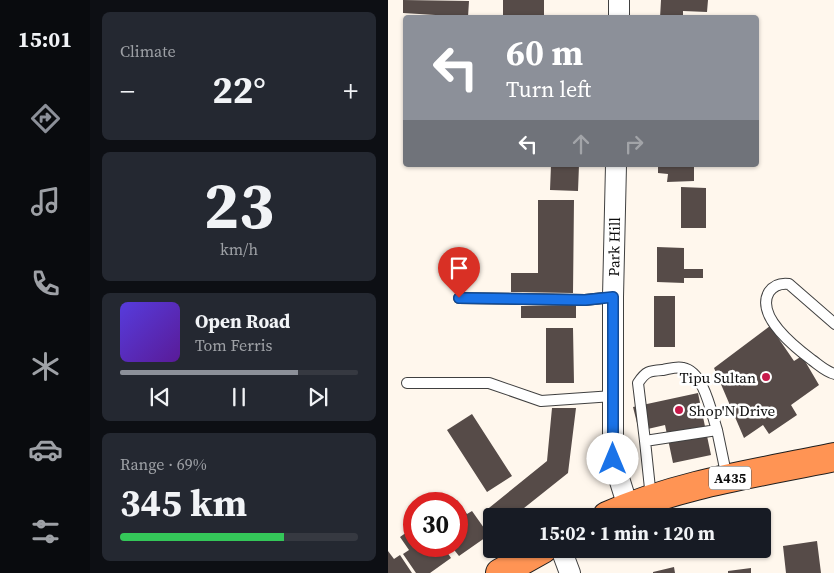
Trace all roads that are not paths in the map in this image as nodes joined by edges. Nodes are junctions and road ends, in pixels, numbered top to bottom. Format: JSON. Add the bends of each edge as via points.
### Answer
{"nodes":[{"id":1,"x":619,"y":0,"type":"edge"},
{"id":2,"x":619,"y":15,"type":"edge"},
{"id":3,"x":616,"y":167,"type":"edge"},
{"id":4,"x":613,"y":297,"type":"junction"},
{"id":5,"x":459,"y":298,"type":"dead end"},
{"id":6,"x":834,"y":324,"type":"edge"},
{"id":7,"x":834,"y":374,"type":"edge"},
{"id":8,"x":407,"y":383,"type":"dead end"},
{"id":9,"x":613,"y":396,"type":"junction"},
{"id":10,"x":717,"y":430,"type":"junction"},
{"id":11,"x":646,"y":441,"type":"junction"},
{"id":12,"x":834,"y":456,"type":"edge"},
{"id":13,"x":727,"y":479,"type":"junction"},
{"id":14,"x":629,"y":508,"type":"edge"},
{"id":15,"x":527,"y":558,"type":"edge"},
{"id":16,"x":564,"y":558,"type":"edge"},
{"id":17,"x":500,"y":573,"type":"edge"},
{"id":18,"x":570,"y":573,"type":"edge"}],
"edges":[{"from":1,"to":2,"type":"street"},
{"from":3,"to":4,"type":"street","name":"Park Hill"},
{"from":4,"to":5,"type":"lane","via":[[585,300]]},
{"from":4,"to":9,"type":"street","name":"Park Hill"},
{"from":6,"to":7,"type":"lane","via":[[790,284],[780,284],[768,295],[768,312],[788,340]]},
{"from":8,"to":9,"type":"lane","via":[[489,383],[541,401]]},
{"from":9,"to":14,"type":"street","name":"Park Hill","via":[[613,459]]},
{"from":10,"to":11,"type":"lane"},
{"from":10,"to":11,"type":"lane","via":[[697,377],[683,368],[651,371],[644,374],[638,383]]},
{"from":10,"to":13,"type":"lane"},
{"from":11,"to":14,"type":"lane"},
{"from":12,"to":13,"type":"highway","number":"A435"},
{"from":13,"to":14,"type":"highway","number":"A435"},
{"from":15,"to":17,"type":"highway"},
{"from":16,"to":18,"type":"street"}]}
